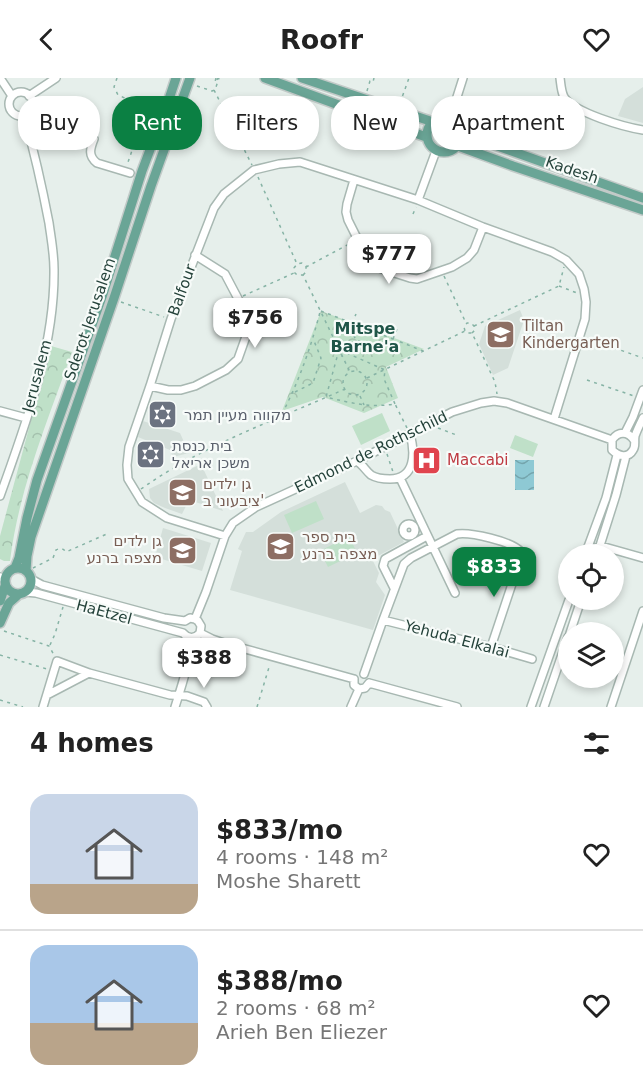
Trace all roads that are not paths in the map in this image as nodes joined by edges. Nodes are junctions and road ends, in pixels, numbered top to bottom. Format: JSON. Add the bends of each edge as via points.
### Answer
{"nodes":[{"id":1,"x":0,"y":78,"type":"edge"},
{"id":2,"x":56,"y":78,"type":"edge"},
{"id":3,"x":176,"y":78,"type":"edge"},
{"id":4,"x":190,"y":78,"type":"edge"},
{"id":5,"x":265,"y":78,"type":"edge"},
{"id":6,"x":302,"y":78,"type":"edge"},
{"id":7,"x":463,"y":78,"type":"edge"},
{"id":8,"x":560,"y":78,"type":"edge"},
{"id":9,"x":12,"y":96,"type":"junction"},
{"id":10,"x":29,"y":96,"type":"joint"},
{"id":11,"x":170,"y":96,"type":"edge"},
{"id":12,"x":457,"y":96,"type":"edge"},
{"id":13,"x":18,"y":115,"type":"edge"},
{"id":14,"x":431,"y":121,"type":"edge"},
{"id":15,"x":431,"y":125,"type":"edge"},
{"id":16,"x":643,"y":130,"type":"edge"},
{"id":17,"x":426,"y":137,"type":"junction"},
{"id":18,"x":33,"y":150,"type":"edge"},
{"id":19,"x":90,"y":150,"type":"edge"},
{"id":20,"x":150,"y":150,"type":"edge"},
{"id":21,"x":451,"y":150,"type":"edge"},
{"id":22,"x":469,"y":150,"type":"edge"},
{"id":23,"x":515,"y":150,"type":"edge"},
{"id":24,"x":436,"y":151,"type":"junction"},
{"id":25,"x":140,"y":177,"type":"junction"},
{"id":26,"x":354,"y":180,"type":"junction"},
{"id":27,"x":643,"y":198,"type":"edge"},
{"id":28,"x":418,"y":200,"type":"junction"},
{"id":29,"x":643,"y":210,"type":"edge"},
{"id":30,"x":483,"y":227,"type":"junction"},
{"id":31,"x":195,"y":255,"type":"junction"},
{"id":32,"x":150,"y":386,"type":"junction"},
{"id":33,"x":643,"y":390,"type":"edge"},
{"id":34,"x":0,"y":411,"type":"edge"},
{"id":35,"x":26,"y":418,"type":"junction"},
{"id":36,"x":643,"y":418,"type":"edge"},
{"id":37,"x":554,"y":419,"type":"junction"},
{"id":38,"x":578,"y":428,"type":"junction"},
{"id":39,"x":625,"y":433,"type":"junction"},
{"id":40,"x":410,"y":434,"type":"junction"},
{"id":41,"x":576,"y":436,"type":"dead end"},
{"id":42,"x":612,"y":440,"type":"junction"},
{"id":43,"x":634,"y":440,"type":"junction"},
{"id":44,"x":617,"y":455,"type":"junction"},
{"id":45,"x":626,"y":456,"type":"junction"},
{"id":46,"x":357,"y":461,"type":"junction"},
{"id":47,"x":397,"y":478,"type":"junction"},
{"id":48,"x":0,"y":496,"type":"edge"},
{"id":49,"x":606,"y":498,"type":"junction"},
{"id":50,"x":225,"y":536,"type":"junction"},
{"id":51,"x":427,"y":536,"type":"junction"},
{"id":52,"x":590,"y":544,"type":"edge"},
{"id":53,"x":601,"y":544,"type":"edge"},
{"id":54,"x":602,"y":544,"type":"edge"},
{"id":55,"x":432,"y":546,"type":"junction"},
{"id":56,"x":624,"y":553,"type":"edge"},
{"id":57,"x":643,"y":558,"type":"edge"},
{"id":58,"x":15,"y":568,"type":"junction"},
{"id":59,"x":30,"y":573,"type":"junction"},
{"id":60,"x":3,"y":581,"type":"edge"},
{"id":61,"x":394,"y":588,"type":"junction"},
{"id":62,"x":21,"y":593,"type":"junction"},
{"id":63,"x":454,"y":593,"type":"dead end"},
{"id":64,"x":0,"y":601,"type":"edge"},
{"id":65,"x":565,"y":610,"type":"edge"},
{"id":66,"x":643,"y":611,"type":"edge"},
{"id":67,"x":195,"y":619,"type":"junction"},
{"id":68,"x":382,"y":620,"type":"junction"},
{"id":69,"x":185,"y":621,"type":"junction"},
{"id":70,"x":2,"y":627,"type":"edge"},
{"id":71,"x":183,"y":633,"type":"junction"},
{"id":72,"x":200,"y":633,"type":"junction"},
{"id":73,"x":191,"y":638,"type":"junction"},
{"id":74,"x":491,"y":647,"type":"junction"},
{"id":75,"x":532,"y":659,"type":"dead end"},
{"id":76,"x":558,"y":667,"type":"edge"},
{"id":77,"x":89,"y":673,"type":"junction"},
{"id":78,"x":364,"y":674,"type":"junction"},
{"id":79,"x":354,"y":679,"type":"junction"},
{"id":80,"x":369,"y":683,"type":"junction"},
{"id":81,"x":359,"y":689,"type":"junction"},
{"id":82,"x":47,"y":694,"type":"junction"},
{"id":83,"x":179,"y":696,"type":"junction"},
{"id":84,"x":43,"y":707,"type":"edge"},
{"id":85,"x":175,"y":707,"type":"edge"},
{"id":86,"x":207,"y":707,"type":"edge"},
{"id":87,"x":351,"y":707,"type":"edge"},
{"id":88,"x":457,"y":707,"type":"edge"},
{"id":89,"x":531,"y":707,"type":"edge"},
{"id":90,"x":544,"y":707,"type":"edge"},
{"id":91,"x":610,"y":707,"type":"edge"}],
"edges":[{"from":1,"to":9,"type":"street"},
{"from":2,"to":10,"type":"street"},
{"from":3,"to":11,"type":"main road","name":"Sderot Jerusalem"},
{"from":4,"to":59,"type":"main road","name":"Sderot Jerusalem","via":[[31,537],[27,556]]},
{"from":5,"to":17,"type":"main road"},
{"from":6,"to":14,"type":"main road"},
{"from":7,"to":12,"type":"street"},
{"from":8,"to":16,"type":"street","via":[[564,96],[575,107]]},
{"from":9,"to":10,"type":"street","via":[[22,92]]},
{"from":9,"to":13,"type":"street","via":[[10,110]]},
{"from":15,"to":17,"type":"main road"},
{"from":17,"to":24,"type":"main road"},
{"from":18,"to":35,"type":"street","name":"Jerusalem","via":[[54,268],[52,314]]},
{"from":19,"to":25,"type":"street","via":[[98,163],[130,169]]},
{"from":20,"to":25,"type":"main road","name":"Sderot Jerusalem"},
{"from":21,"to":24,"type":"main road"},
{"from":22,"to":29,"type":"main road","name":"Kadesh"},
{"from":23,"to":27,"type":"main road","name":"Kadesh"},
{"from":24,"to":28,"type":"street"},
{"from":25,"to":58,"type":"main road","name":"Sderot Jerusalem","via":[[38,480]]},
{"from":26,"to":28,"type":"street","name":"Balfour"},
{"from":26,"to":30,"type":"street","via":[[347,204],[348,219],[372,261],[391,273],[417,279],[452,267],[474,250]]},
{"from":26,"to":31,"type":"street","name":"Balfour","via":[[300,162],[254,170],[224,194],[214,208]]},
{"from":28,"to":30,"type":"street","name":"Balfour"},
{"from":30,"to":37,"type":"street","name":"Balfour","via":[[552,252],[579,274],[586,302],[585,319]]},
{"from":31,"to":32,"type":"street","name":"Balfour"},
{"from":31,"to":32,"type":"street","via":[[225,274],[249,328],[238,359],[226,370],[181,390]]},
{"from":32,"to":50,"type":"street","name":"Balfour","via":[[129,447],[128,479],[142,502],[167,518]]},
{"from":33,"to":39,"type":"street"},
{"from":34,"to":35,"type":"street"},
{"from":35,"to":48,"type":"street","name":"Jerusalem"},
{"from":36,"to":43,"type":"street"},
{"from":37,"to":38,"type":"street","name":"Edmond de Rothschild"},
{"from":37,"to":40,"type":"street","name":"Edmond de Rothschild","via":[[507,403],[481,403],[452,412]]},
{"from":38,"to":41,"type":"street"},
{"from":38,"to":42,"type":"street","name":"Edmond de Rothschild"},
{"from":39,"to":42,"type":"street"},
{"from":39,"to":43,"type":"street"},
{"from":40,"to":46,"type":"street","name":"Edmond de Rothschild"},
{"from":40,"to":47,"type":"street","via":[[412,463]]},
{"from":42,"to":44,"type":"street","via":[[612,450]]},
{"from":43,"to":45,"type":"street","via":[[633,450]]},
{"from":44,"to":45,"type":"street"},
{"from":44,"to":49,"type":"street"},
{"from":45,"to":54,"type":"street"},
{"from":46,"to":47,"type":"street","via":[[371,475]]},
{"from":46,"to":50,"type":"street","name":"Edmond de Rothschild","via":[[255,507],[233,523]]},
{"from":47,"to":51,"type":"street"},
{"from":49,"to":52,"type":"street"},
{"from":49,"to":53,"type":"street","via":[[599,532]]},
{"from":50,"to":67,"type":"street","name":"Edmond de Rothschild"},
{"from":51,"to":55,"type":"street"},
{"from":51,"to":61,"type":"street","via":[[385,559],[383,566]]},
{"from":55,"to":61,"type":"street","via":[[404,564]]},
{"from":55,"to":63,"type":"street"},
{"from":55,"to":74,"type":"street","via":[[449,534],[465,533],[517,547],[521,552]]},
{"from":56,"to":57,"type":"street"},
{"from":58,"to":59,"type":"main road"},
{"from":58,"to":60,"type":"main road"},
{"from":59,"to":62,"type":"main road","via":[[30,586]]},
{"from":59,"to":69,"type":"street","name":"HaEtzel","via":[[42,585]]},
{"from":60,"to":62,"type":"main road","via":[[10,592]]},
{"from":60,"to":64,"type":"main road"},
{"from":61,"to":68,"type":"street"},
{"from":62,"to":70,"type":"main road","via":[[9,603]]},
{"from":62,"to":71,"type":"street","name":"HaEtzel","via":[[36,593]]},
{"from":65,"to":89,"type":"street"},
{"from":66,"to":91,"type":"street"},
{"from":67,"to":69,"type":"street"},
{"from":67,"to":72,"type":"street","via":[[201,626]]},
{"from":68,"to":74,"type":"street","name":"Yehuda Elkalai"},
{"from":68,"to":78,"type":"street"},
{"from":69,"to":71,"type":"street"},
{"from":71,"to":73,"type":"street"},
{"from":72,"to":73,"type":"street"},
{"from":72,"to":79,"type":"street","via":[[219,642]]},
{"from":73,"to":83,"type":"street"},
{"from":74,"to":75,"type":"street","name":"Yehuda Elkalai"},
{"from":76,"to":90,"type":"street"},
{"from":77,"to":82,"type":"street"},
{"from":77,"to":82,"type":"street","via":[[57,661]]},
{"from":77,"to":83,"type":"street"},
{"from":78,"to":79,"type":"street"},
{"from":78,"to":80,"type":"street"},
{"from":79,"to":81,"type":"street"},
{"from":80,"to":81,"type":"street"},
{"from":80,"to":88,"type":"street"},
{"from":81,"to":87,"type":"street"},
{"from":82,"to":84,"type":"street"},
{"from":83,"to":85,"type":"street"},
{"from":83,"to":86,"type":"street","via":[[204,702]]}]}
